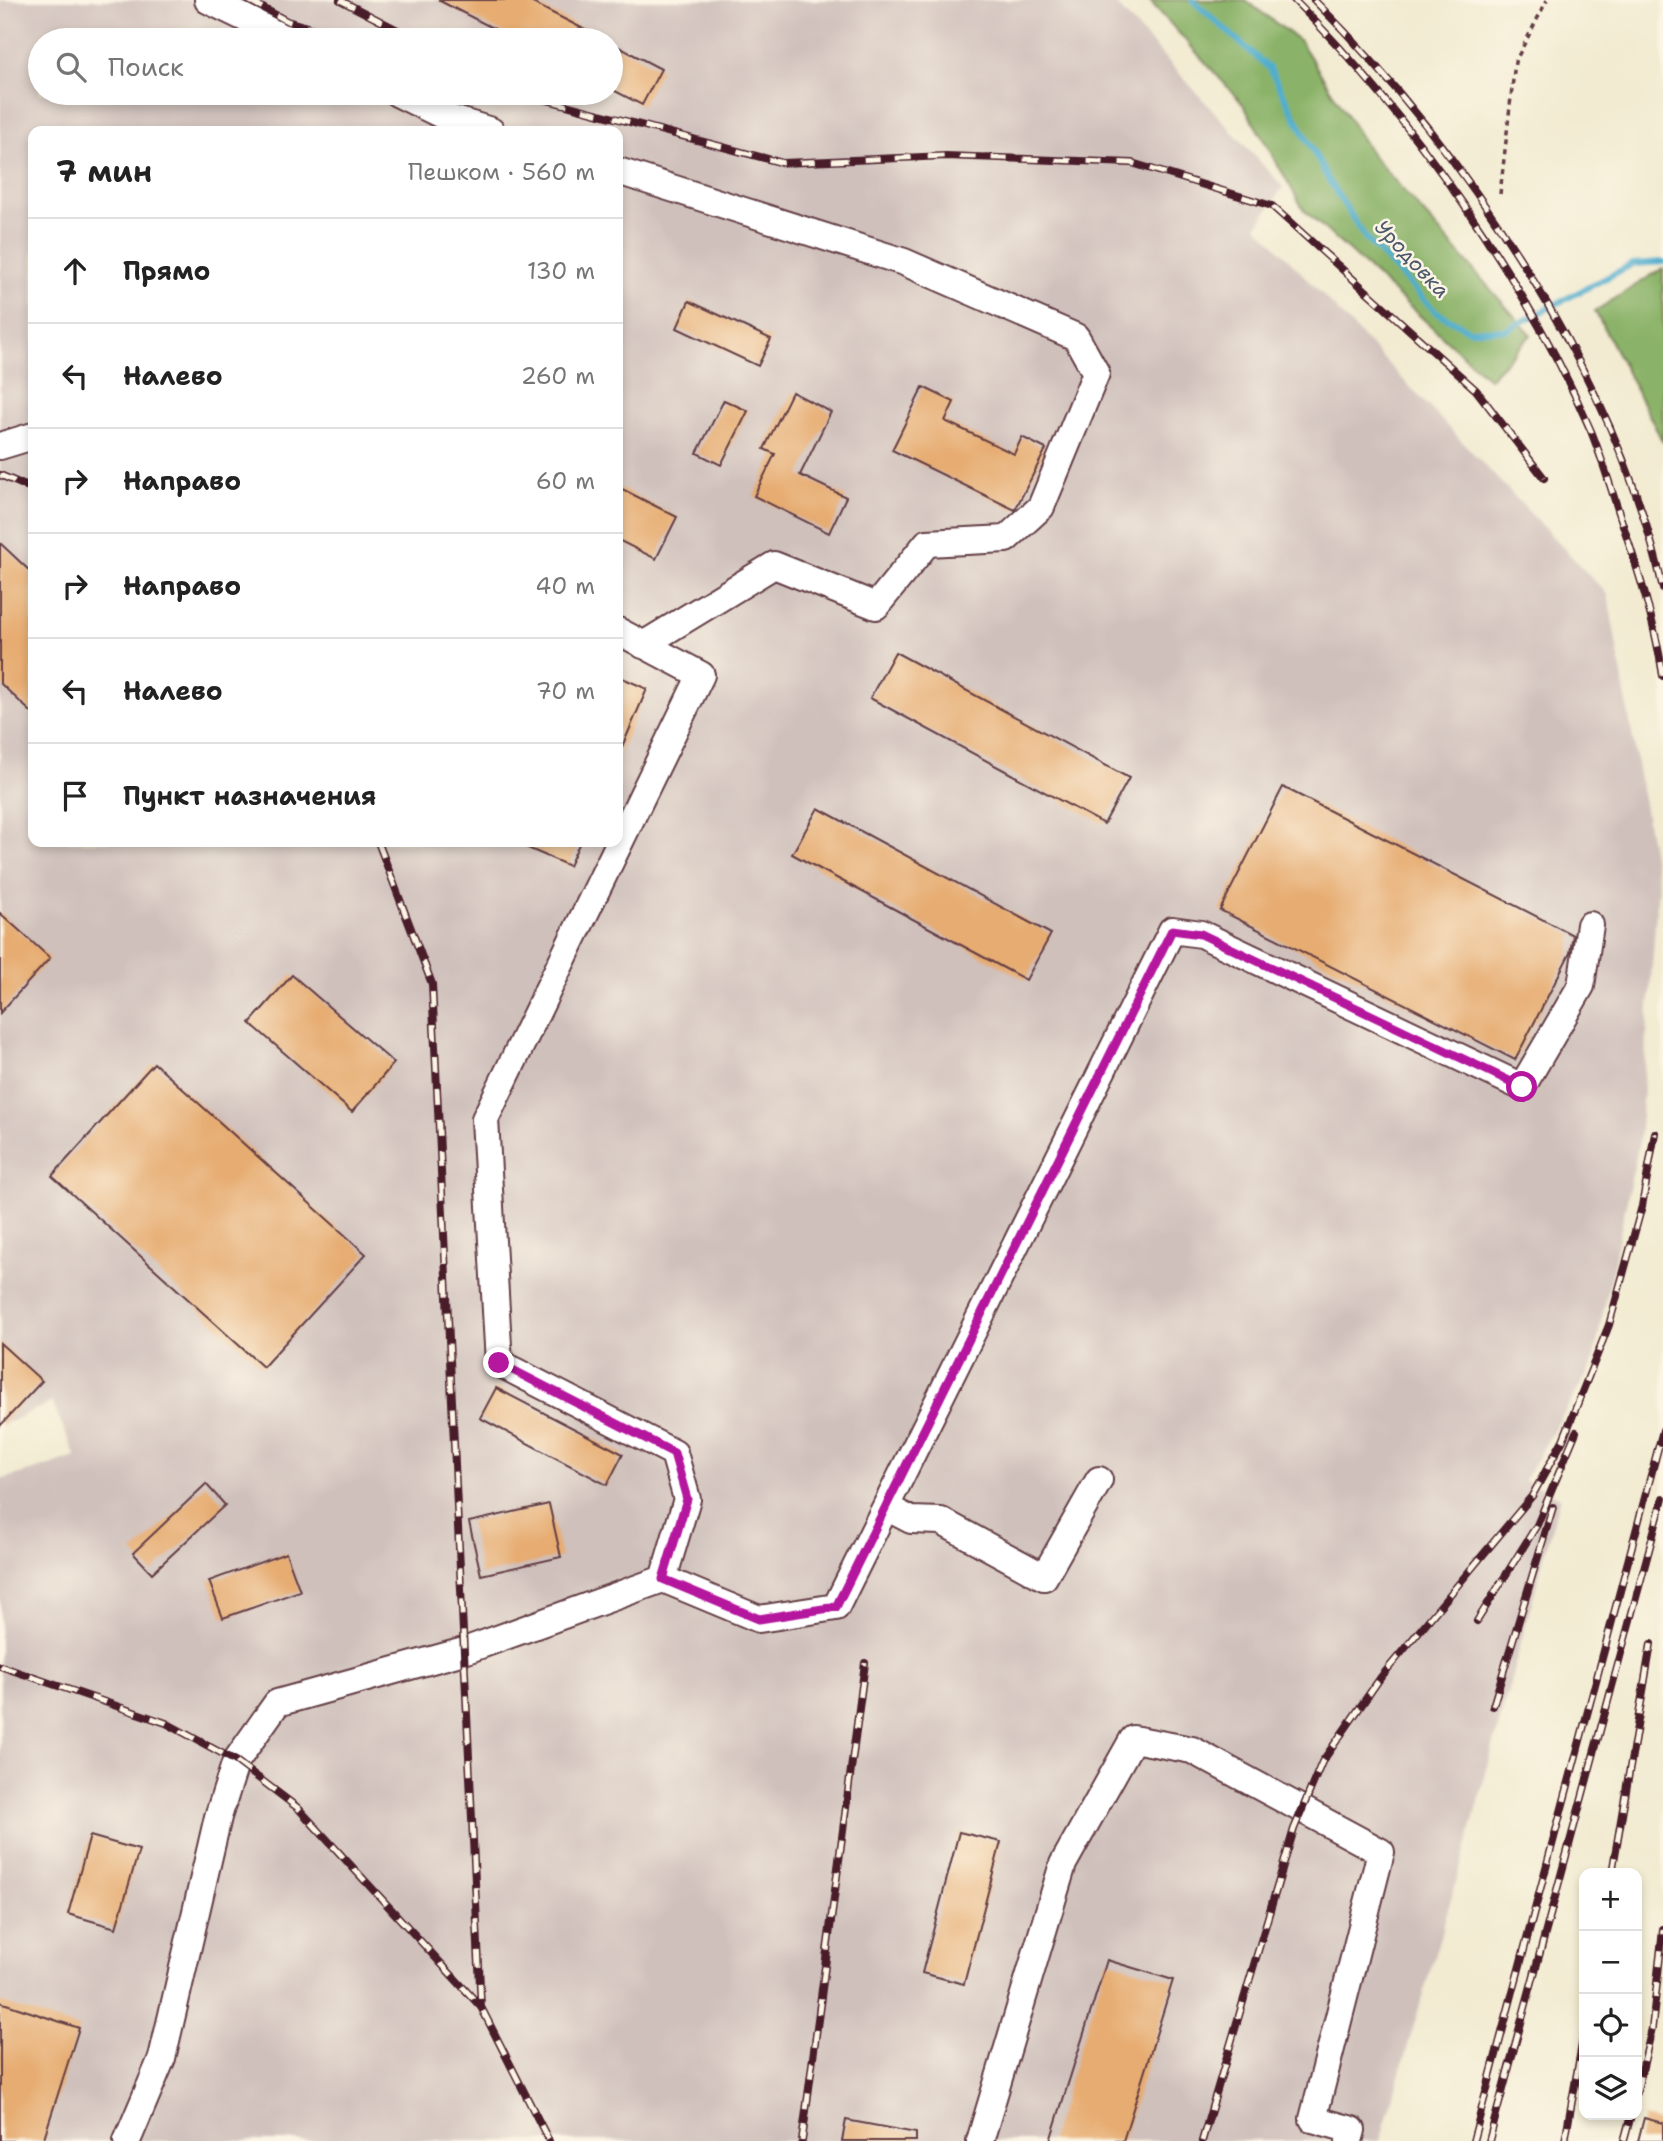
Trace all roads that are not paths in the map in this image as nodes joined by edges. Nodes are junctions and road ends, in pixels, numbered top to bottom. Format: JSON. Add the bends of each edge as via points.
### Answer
{"nodes":[{"id":1,"x":208,"y":0,"type":"edge"},
{"id":2,"x":265,"y":28,"type":"edge"},
{"id":3,"x":422,"y":105,"type":"edge"},
{"id":4,"x":475,"y":126,"type":"edge"},
{"id":5,"x":623,"y":174,"type":"edge"},
{"id":6,"x":28,"y":438,"type":"edge"},
{"id":7,"x":0,"y":446,"type":"edge"},
{"id":8,"x":623,"y":634,"type":"edge"},
{"id":9,"x":643,"y":645,"type":"junction"},
{"id":10,"x":623,"y":837,"type":"edge"},
{"id":11,"x":618,"y":847,"type":"edge"},
{"id":12,"x":1590,"y":925,"type":"dead end"},
{"id":13,"x":1099,"y":1480,"type":"dead end"},
{"id":14,"x":886,"y":1507,"type":"junction"},
{"id":15,"x":663,"y":1579,"type":"junction"},
{"id":16,"x":127,"y":2141,"type":"edge"},
{"id":17,"x":980,"y":2141,"type":"edge"},
{"id":18,"x":1349,"y":2141,"type":"edge"}],
"edges":[{"from":1,"to":2,"type":"street"},
{"from":3,"to":4,"type":"street"},
{"from":5,"to":9,"type":"street","via":[[904,262],[1076,337],[1096,373],[1041,507],[1006,539],[927,543],[876,606],[774,565]]},
{"from":6,"to":7,"type":"street"},
{"from":8,"to":9,"type":"street"},
{"from":9,"to":10,"type":"street","via":[[702,675]]},
{"from":11,"to":15,"type":"street","via":[[485,1119],[499,1363],[674,1453],[687,1499]]},
{"from":12,"to":14,"type":"street","via":[[1581,986],[1522,1087],[1201,934],[1172,930]]},
{"from":13,"to":14,"type":"street","via":[[1044,1577],[941,1521],[912,1520]]},
{"from":14,"to":15,"type":"street","via":[[836,1607],[759,1619]]},
{"from":15,"to":16,"type":"street","via":[[464,1651],[277,1703],[236,1761],[218,1817],[162,2058]]},
{"from":17,"to":18,"type":"street","via":[[1063,1864],[1133,1739],[1192,1750],[1381,1852],[1313,2119],[1352,2130]]}]}
